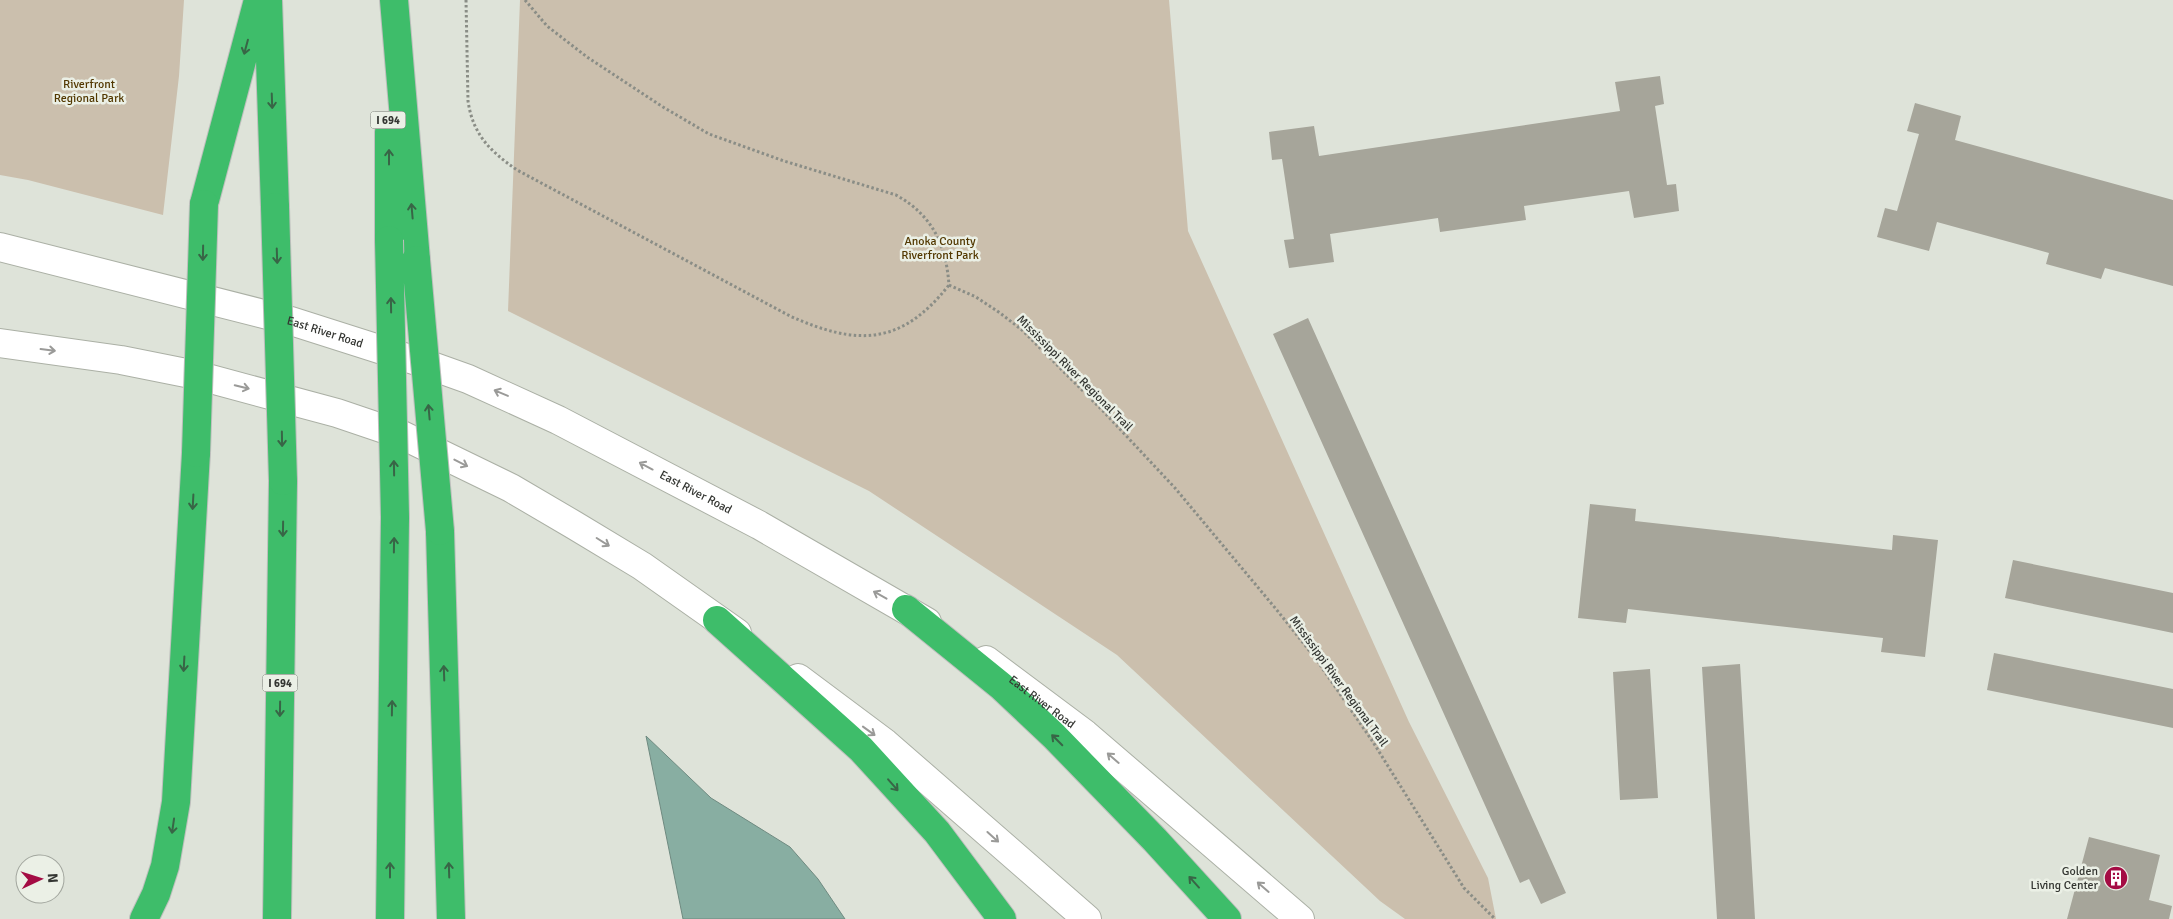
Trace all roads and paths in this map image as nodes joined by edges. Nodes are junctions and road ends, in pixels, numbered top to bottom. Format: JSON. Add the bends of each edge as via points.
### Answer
{"nodes":[{"id":1,"x":258,"y":0,"type":"edge"},
{"id":2,"x":268,"y":0,"type":"edge"},
{"id":3,"x":388,"y":0,"type":"edge"},
{"id":4,"x":394,"y":0,"type":"edge"},
{"id":5,"x":466,"y":0,"type":"edge"},
{"id":6,"x":525,"y":0,"type":"edge"},
{"id":7,"x":0,"y":248,"type":"edge"},
{"id":8,"x":949,"y":285,"type":"junction"},
{"id":9,"x":0,"y":343,"type":"edge"},
{"id":10,"x":906,"y":609,"type":"junction"},
{"id":11,"x":717,"y":620,"type":"junction"},
{"id":12,"x":144,"y":919,"type":"edge"},
{"id":13,"x":277,"y":919,"type":"edge"},
{"id":14,"x":390,"y":919,"type":"edge"},
{"id":15,"x":451,"y":919,"type":"edge"},
{"id":16,"x":1002,"y":919,"type":"edge"},
{"id":17,"x":1087,"y":919,"type":"edge"},
{"id":18,"x":1227,"y":919,"type":"edge"},
{"id":19,"x":1300,"y":919,"type":"edge"},
{"id":20,"x":1495,"y":919,"type":"edge"}],
"edges":[{"from":1,"to":12,"type":"highway","one_way":true,"bridge":true,"via":[[204,204],[196,453],[176,802],[165,866]]},
{"from":2,"to":13,"type":"highway","number":"I 694","one_way":true,"bridge":true,"via":[[283,481]]},
{"from":14,"to":3,"type":"highway","number":"I 694","one_way":true,"bridge":true,"via":[[395,517]]},
{"from":15,"to":4,"type":"highway","one_way":true,"bridge":true,"via":[[440,531]]},
{"from":5,"to":8,"type":"path","via":[[470,117],[484,142],[517,170],[790,316],[835,333],[870,337],[882,335],[900,327],[937,299]]},
{"from":6,"to":8,"type":"path","via":[[547,26],[587,57],[709,134],[784,162],[896,195],[912,204],[930,222],[939,241]]},
{"from":10,"to":7,"type":"main road","name":"East River Road","one_way":true,"via":[[759,525],[609,446],[468,379],[291,321]]},
{"from":8,"to":20,"type":"path","name":"Mississippi River Regional Trail","via":[[976,297],[1022,330],[1175,488],[1316,659],[1374,742],[1464,888]]},
{"from":9,"to":11,"type":"main road","one_way":true,"via":[[121,360],[196,375],[329,410],[402,435],[511,488],[642,566]]},
{"from":18,"to":10,"type":"highway","one_way":true,"via":[[1054,736],[1001,686]]},
{"from":19,"to":10,"type":"main road","name":"East River Road","one_way":true,"via":[[1085,734],[980,656]]},
{"from":11,"to":16,"type":"highway","one_way":true,"via":[[862,749],[937,832]]},
{"from":11,"to":17,"type":"main road","one_way":true,"via":[[885,743]]}]}
